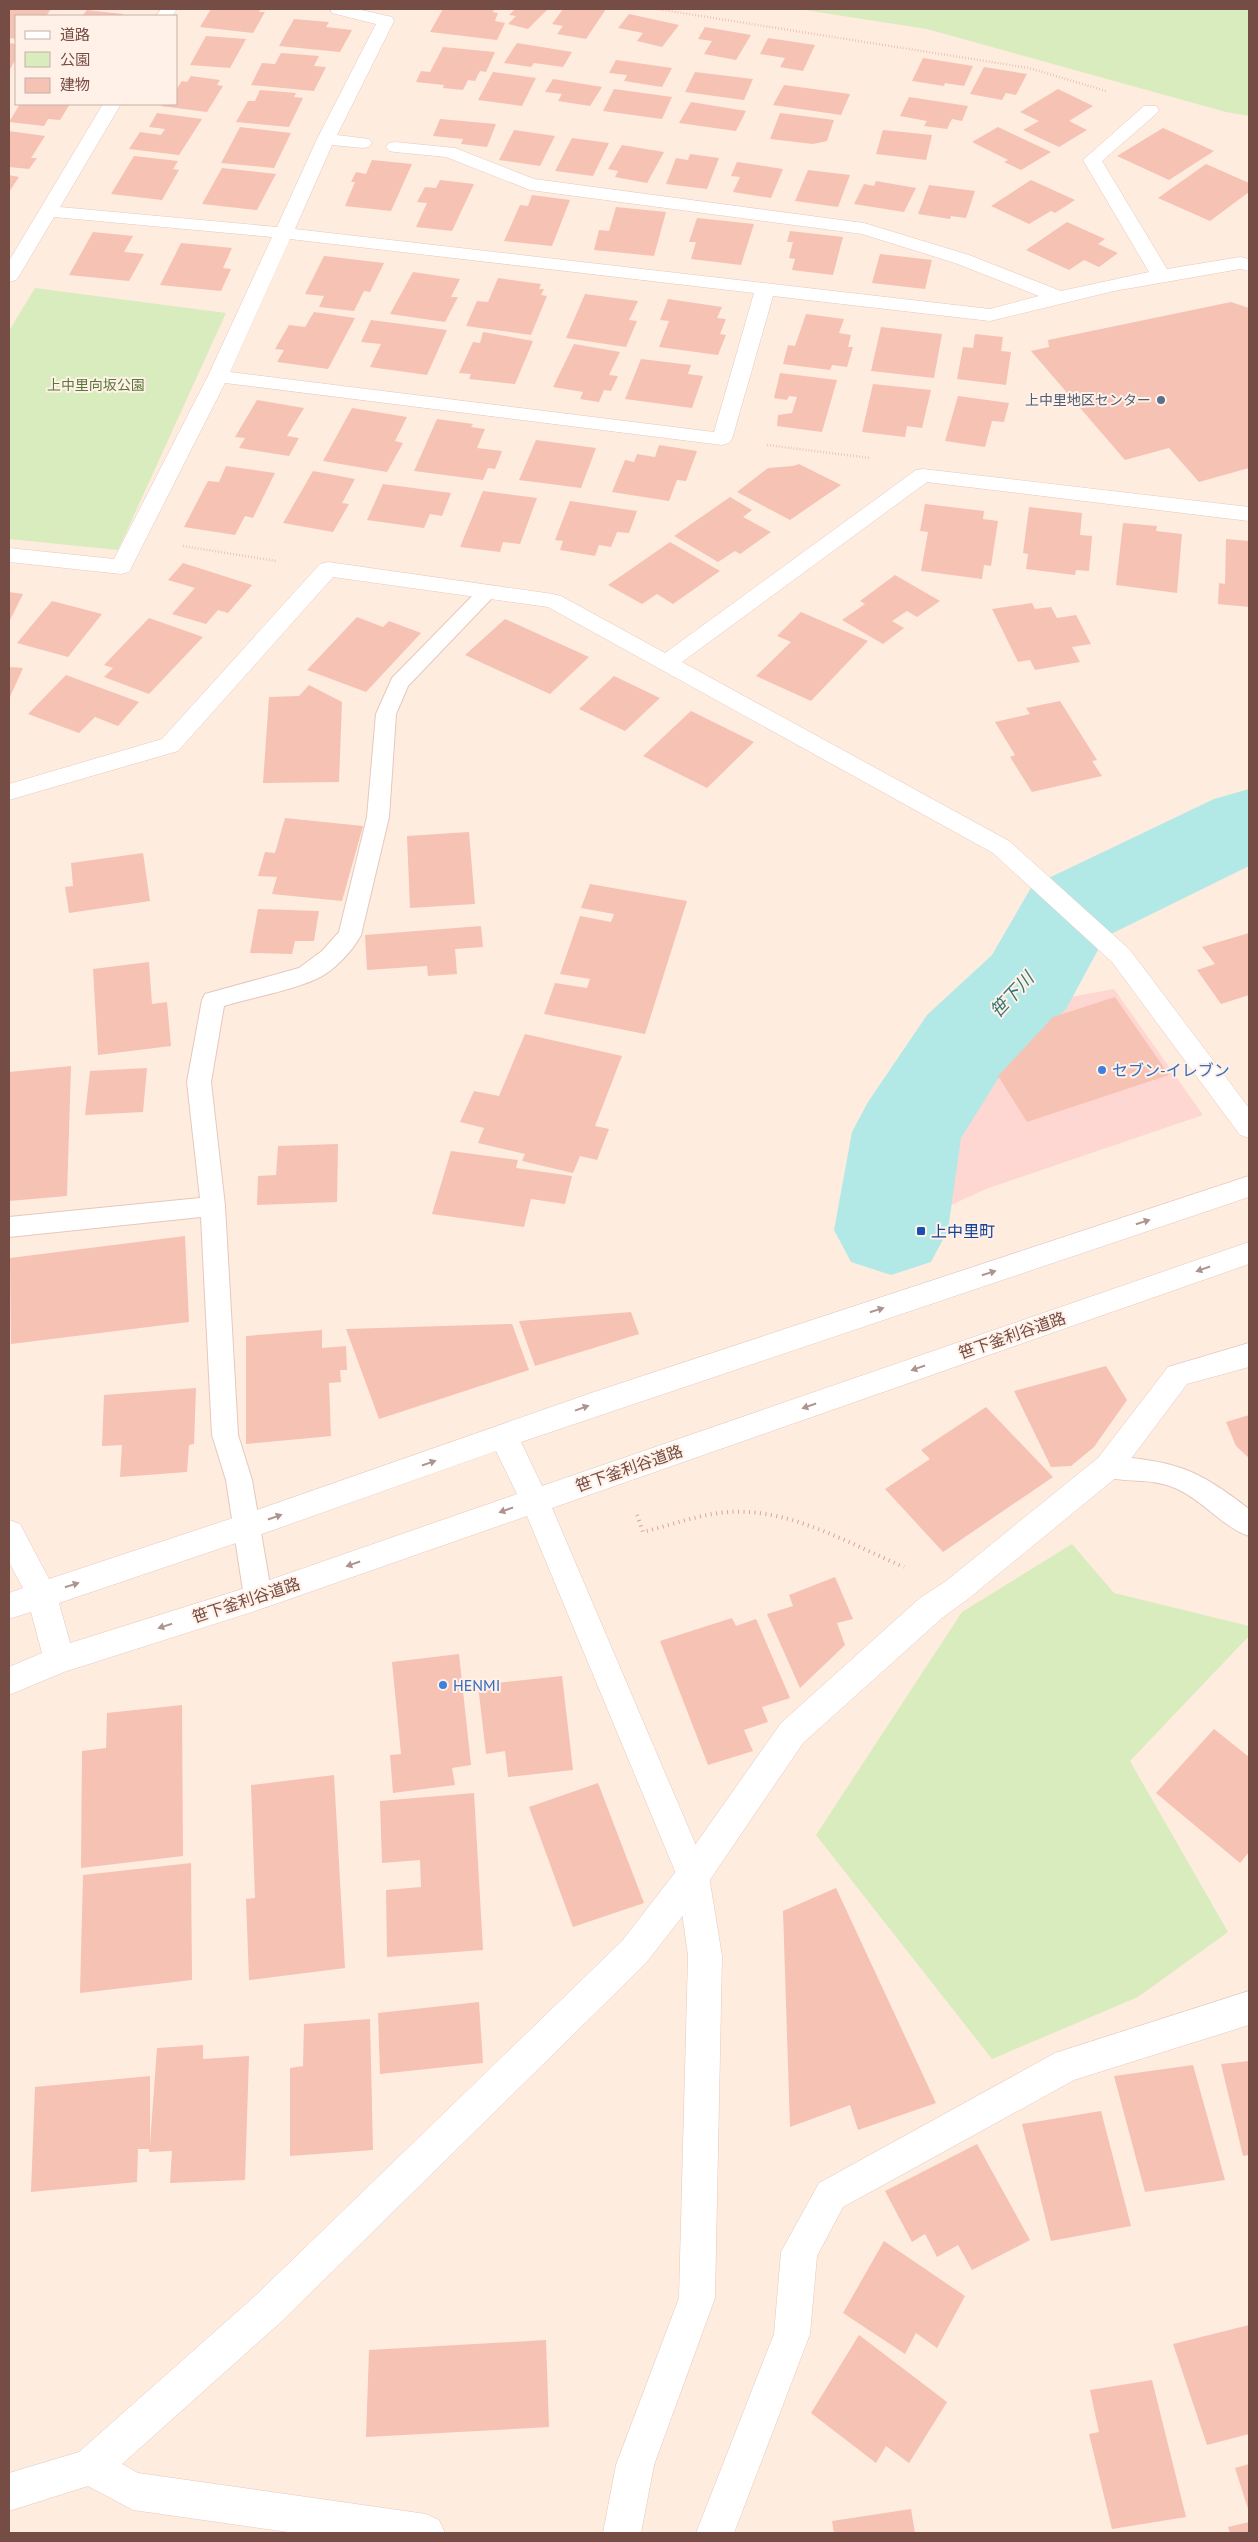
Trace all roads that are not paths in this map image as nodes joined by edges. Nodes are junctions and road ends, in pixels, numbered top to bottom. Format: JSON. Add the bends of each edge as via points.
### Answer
{"nodes":[{"id":1,"x":338,"y":9,"type":"edge"},
{"id":2,"x":111,"y":105,"type":"edge"},
{"id":3,"x":1150,"y":110,"type":"road end"},
{"id":4,"x":326,"y":139,"type":"junction"},
{"id":5,"x":363,"y":143,"type":"dead end"},
{"id":6,"x":395,"y":146,"type":"dead end"},
{"id":7,"x":47,"y":211,"type":"junction"},
{"id":8,"x":284,"y":233,"type":"junction"},
{"id":9,"x":1249,"y":265,"type":"edge"},
{"id":10,"x":1160,"y":274,"type":"junction"},
{"id":11,"x":9,"y":276,"type":"edge"},
{"id":12,"x":765,"y":289,"type":"junction"},
{"id":13,"x":1056,"y":296,"type":"junction"},
{"id":14,"x":218,"y":376,"type":"junction"},
{"id":15,"x":1249,"y":514,"type":"edge"},
{"id":16,"x":9,"y":555,"type":"edge"},
{"id":17,"x":486,"y":593,"type":"junction"},
{"id":18,"x":666,"y":663,"type":"junction"},
{"id":19,"x":9,"y":792,"type":"edge"},
{"id":20,"x":1249,"y":1128,"type":"edge"},
{"id":21,"x":1249,"y":1186,"type":"edge"},
{"id":22,"x":212,"y":1206,"type":"junction"},
{"id":23,"x":9,"y":1228,"type":"edge"},
{"id":24,"x":1249,"y":1253,"type":"edge"},
{"id":25,"x":1249,"y":1355,"type":"edge"},
{"id":26,"x":504,"y":1437,"type":"junction"},
{"id":27,"x":1108,"y":1467,"type":"junction"},
{"id":28,"x":533,"y":1501,"type":"junction"},
{"id":29,"x":1249,"y":1524,"type":"edge"},
{"id":30,"x":248,"y":1526,"type":"junction"},
{"id":31,"x":9,"y":1533,"type":"edge"},
{"id":32,"x":42,"y":1595,"type":"junction"},
{"id":33,"x":258,"y":1597,"type":"junction"},
{"id":34,"x":9,"y":1606,"type":"edge"},
{"id":35,"x":59,"y":1660,"type":"junction"},
{"id":36,"x":9,"y":1681,"type":"edge"},
{"id":37,"x":693,"y":1876,"type":"junction"},
{"id":38,"x":1249,"y":2008,"type":"edge"},
{"id":39,"x":90,"y":2467,"type":"junction"},
{"id":40,"x":9,"y":2492,"type":"edge"},
{"id":41,"x":426,"y":2533,"type":"edge"},
{"id":42,"x":622,"y":2533,"type":"edge"},
{"id":43,"x":715,"y":2533,"type":"edge"}],
"edges":[{"from":1,"to":4,"type":"street","via":[[386,21]]},
{"from":2,"to":7,"type":"street"},
{"from":3,"to":10,"type":"street","via":[[1092,160]]},
{"from":4,"to":5,"type":"street"},
{"from":4,"to":8,"type":"street"},
{"from":6,"to":13,"type":"street","via":[[449,152],[530,184],[864,229],[962,259]]},
{"from":7,"to":8,"type":"street"},
{"from":7,"to":11,"type":"street"},
{"from":8,"to":12,"type":"street"},
{"from":8,"to":14,"type":"street"},
{"from":9,"to":10,"type":"street","via":[[1240,263]]},
{"from":10,"to":13,"type":"street"},
{"from":12,"to":13,"type":"street","via":[[990,315]]},
{"from":12,"to":14,"type":"street","via":[[722,438]]},
{"from":14,"to":16,"type":"street","via":[[120,567]]},
{"from":15,"to":18,"type":"street","via":[[923,475]]},
{"from":17,"to":18,"type":"street","via":[[553,601]]},
{"from":17,"to":19,"type":"street","via":[[328,569],[170,745]]},
{"from":17,"to":22,"type":"lane","via":[[399,683],[386,714],[378,817],[350,935],[330,957],[307,974],[214,1000],[199,1082]]},
{"from":18,"to":20,"type":"street","via":[[1001,847],[1121,956]]},
{"from":26,"to":21,"type":"street","one_way":true,"via":[[594,1404]]},
{"from":22,"to":23,"type":"lane"},
{"from":22,"to":30,"type":"lane","via":[[225,1435],[239,1480]]},
{"from":24,"to":28,"type":"street","name":"笹下釜利谷道路","one_way":true},
{"from":25,"to":27,"type":"street","via":[[1178,1375]]},
{"from":26,"to":28,"type":"street"},
{"from":30,"to":26,"type":"street","one_way":true},
{"from":27,"to":29,"type":"lane","via":[[1153,1471],[1181,1478]]},
{"from":27,"to":37,"type":"street","via":[[931,1608],[792,1733]]},
{"from":28,"to":33,"type":"street","name":"笹下釜利谷道路","one_way":true},
{"from":28,"to":37,"type":"street","via":[[554,1542]]},
{"from":32,"to":30,"type":"street","one_way":true},
{"from":30,"to":33,"type":"lane"},
{"from":31,"to":32,"type":"street"},
{"from":32,"to":34,"type":"street"},
{"from":32,"to":35,"type":"street"},
{"from":33,"to":35,"type":"street","name":"笹下釜利谷道路","one_way":true},
{"from":35,"to":36,"type":"street","name":"笹下釜利谷道路"},
{"from":37,"to":39,"type":"street","via":[[634,1952],[613,1973],[268,2309]]},
{"from":37,"to":42,"type":"street","via":[[705,1956],[697,2298],[635,2464]]},
{"from":38,"to":43,"type":"street","via":[[1067,2065],[831,2196],[799,2252],[792,2334]]},
{"from":39,"to":40,"type":"street"},
{"from":39,"to":41,"type":"street","via":[[133,2490]]}]}
